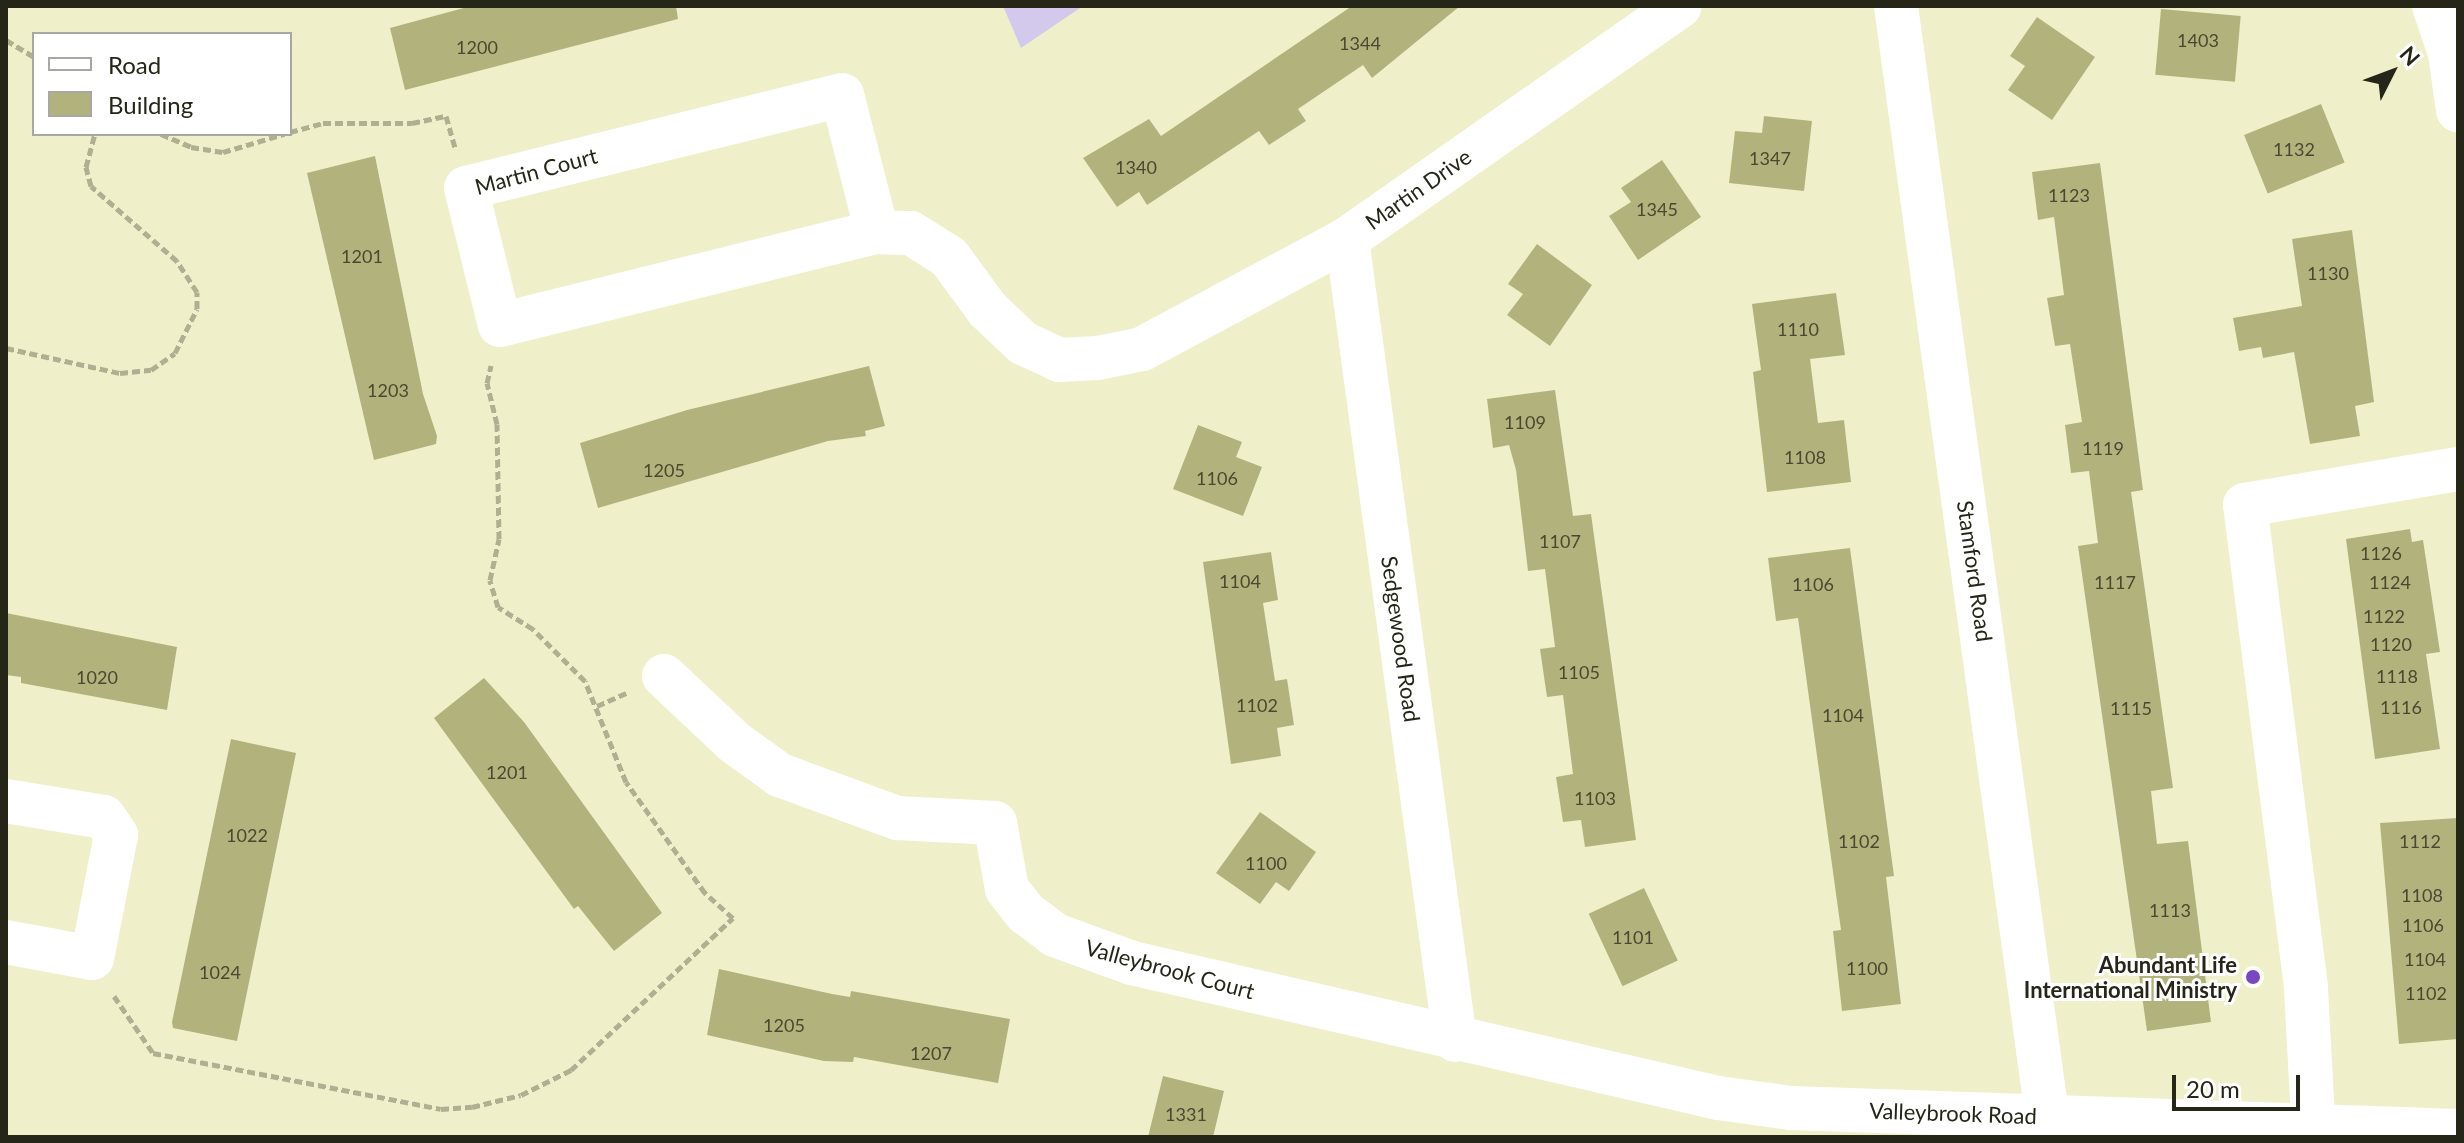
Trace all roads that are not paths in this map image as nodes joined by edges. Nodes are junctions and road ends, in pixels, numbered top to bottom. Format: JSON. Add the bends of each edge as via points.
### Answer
{"nodes":[{"id":1,"x":1680,"y":6,"type":"edge"},
{"id":2,"x":1896,"y":6,"type":"edge"},
{"id":3,"x":2434,"y":6,"type":"edge"},
{"id":4,"x":2458,"y":110,"type":"edge"},
{"id":5,"x":877,"y":232,"type":"junction"},
{"id":6,"x":1347,"y":239,"type":"junction"},
{"id":7,"x":2458,"y":469,"type":"edge"},
{"id":8,"x":664,"y":676,"type":"dead end"},
{"id":9,"x":6,"y":801,"type":"edge"},
{"id":10,"x":6,"y":942,"type":"edge"},
{"id":11,"x":1455,"y":1040,"type":"junction"},
{"id":12,"x":1790,"y":1122,"type":"edge"},
{"id":13,"x":2050,"y":1127,"type":"edge"},
{"id":14,"x":2314,"y":1131,"type":"edge"},
{"id":15,"x":2458,"y":1131,"type":"edge"}],
"edges":[{"from":1,"to":6,"type":"street","name":"Martin Drive"},
{"from":2,"to":13,"type":"street","name":"Stamford Road"},
{"from":3,"to":4,"type":"street","via":[[2450,53]]},
{"from":5,"to":5,"type":"street","name":"Martin Court","via":[[842,95],[466,188],[500,325]]},
{"from":5,"to":6,"type":"street","name":"Martin Drive","via":[[911,233],[930,241],[1023,343],[1059,360],[1142,349]]},
{"from":6,"to":11,"type":"street","name":"Sedgewood Road"},
{"from":7,"to":14,"type":"street","via":[[2245,505],[2306,987]]},
{"from":8,"to":11,"type":"street","name":"Valleybrook Court","via":[[734,742],[780,775],[897,818],[995,823],[1007,889],[1055,935],[1132,963]]},
{"from":9,"to":10,"type":"street","via":[[104,817],[111,824],[116,852],[92,958]]},
{"from":11,"to":12,"type":"street","name":"Valleybrook Road","via":[[1718,1098]]},
{"from":12,"to":13,"type":"street","name":"Valleybrook Road"},
{"from":13,"to":14,"type":"street","name":"Valleybrook Road"},
{"from":14,"to":15,"type":"street","name":"Valleybrook Road"}]}
